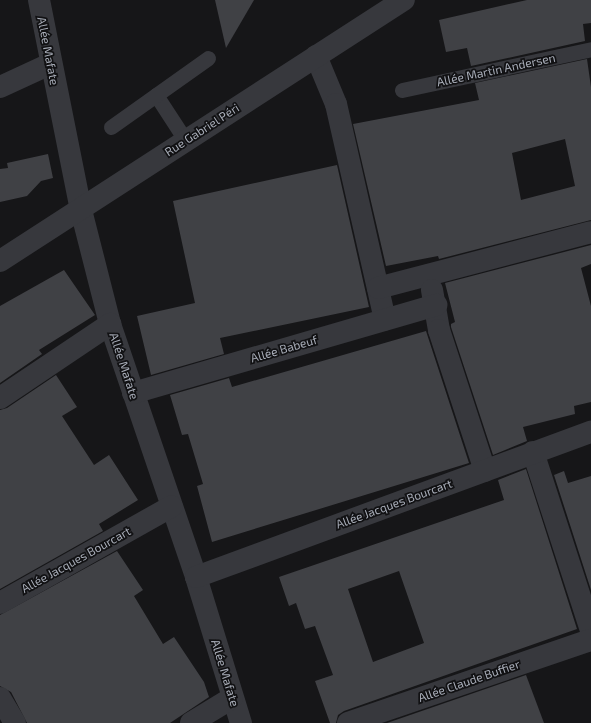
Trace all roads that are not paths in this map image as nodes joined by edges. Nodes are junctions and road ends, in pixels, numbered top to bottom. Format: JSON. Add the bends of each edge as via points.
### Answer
{"nodes":[{"id":1,"x":39,"y":0,"type":"edge"},
{"id":2,"x":404,"y":0,"type":"edge"},
{"id":3,"x":591,"y":49,"type":"edge"},
{"id":4,"x":316,"y":56,"type":"junction"},
{"id":5,"x":208,"y":58,"type":"dead end"},
{"id":6,"x":50,"y":64,"type":"junction"},
{"id":7,"x":0,"y":87,"type":"edge"},
{"id":8,"x":402,"y":90,"type":"dead end"},
{"id":9,"x":156,"y":95,"type":"junction"},
{"id":10,"x":111,"y":127,"type":"dead end"},
{"id":11,"x":186,"y":141,"type":"junction"},
{"id":12,"x":81,"y":210,"type":"junction"},
{"id":13,"x":591,"y":232,"type":"edge"},
{"id":14,"x":0,"y":261,"type":"edge"},
{"id":15,"x":429,"y":275,"type":"junction"},
{"id":16,"x":378,"y":288,"type":"junction"},
{"id":17,"x":436,"y":305,"type":"junction"},
{"id":18,"x":385,"y":320,"type":"junction"},
{"id":19,"x":110,"y":324,"type":"junction"},
{"id":20,"x":133,"y":393,"type":"junction"},
{"id":21,"x":0,"y":398,"type":"edge"},
{"id":22,"x":591,"y":432,"type":"edge"},
{"id":23,"x":533,"y":452,"type":"junction"},
{"id":24,"x":485,"y":471,"type":"junction"},
{"id":25,"x":172,"y":506,"type":"junction"},
{"id":26,"x":196,"y":576,"type":"junction"},
{"id":27,"x":0,"y":603,"type":"edge"},
{"id":28,"x":591,"y":630,"type":"edge"},
{"id":29,"x":591,"y":640,"type":"edge"},
{"id":30,"x":0,"y":698,"type":"edge"},
{"id":31,"x":232,"y":698,"type":"junction"},
{"id":32,"x":15,"y":723,"type":"edge"},
{"id":33,"x":191,"y":723,"type":"edge"},
{"id":34,"x":241,"y":723,"type":"edge"},
{"id":35,"x":348,"y":723,"type":"edge"}],
"edges":[{"from":1,"to":6,"type":"street","name":"Allée Mafate"},
{"from":2,"to":4,"type":"street","name":"Rue Gabriel Péri"},
{"from":3,"to":8,"type":"lane","name":"Allée Martin Andersen"},
{"from":4,"to":11,"type":"street","name":"Rue Gabriel Péri"},
{"from":4,"to":16,"type":"street","via":[[336,104]]},
{"from":5,"to":9,"type":"lane"},
{"from":6,"to":7,"type":"street"},
{"from":6,"to":12,"type":"street","name":"Allée Mafate"},
{"from":9,"to":10,"type":"lane"},
{"from":9,"to":11,"type":"lane"},
{"from":11,"to":12,"type":"street","name":"Rue Gabriel Péri"},
{"from":12,"to":14,"type":"street","name":"Rue Gabriel Péri"},
{"from":12,"to":19,"type":"street","name":"Allée Mafate"},
{"from":13,"to":15,"type":"street"},
{"from":15,"to":16,"type":"street"},
{"from":15,"to":17,"type":"street"},
{"from":16,"to":18,"type":"street"},
{"from":17,"to":18,"type":"street","name":"Allée Babeuf"},
{"from":17,"to":24,"type":"street","via":[[440,330]]},
{"from":18,"to":20,"type":"street","name":"Allée Babeuf"},
{"from":19,"to":20,"type":"street","name":"Allée Mafate"},
{"from":19,"to":21,"type":"street"},
{"from":20,"to":25,"type":"street","name":"Allée Mafate"},
{"from":22,"to":23,"type":"street","name":"Allée Jacques Bourcart"},
{"from":23,"to":24,"type":"street","name":"Allée Jacques Bourcart"},
{"from":23,"to":28,"type":"street"},
{"from":24,"to":26,"type":"street","name":"Allée Jacques Bourcart"},
{"from":25,"to":26,"type":"street","name":"Allée Mafate"},
{"from":25,"to":27,"type":"street","name":"Allée Jacques Bourcart"},
{"from":26,"to":31,"type":"street","name":"Allée Mafate"},
{"from":29,"to":35,"type":"street","name":"Allée Claude Buffier"},
{"from":30,"to":32,"type":"street"},
{"from":31,"to":33,"type":"street"},
{"from":31,"to":34,"type":"street","name":"Allée Mafate"}]}
